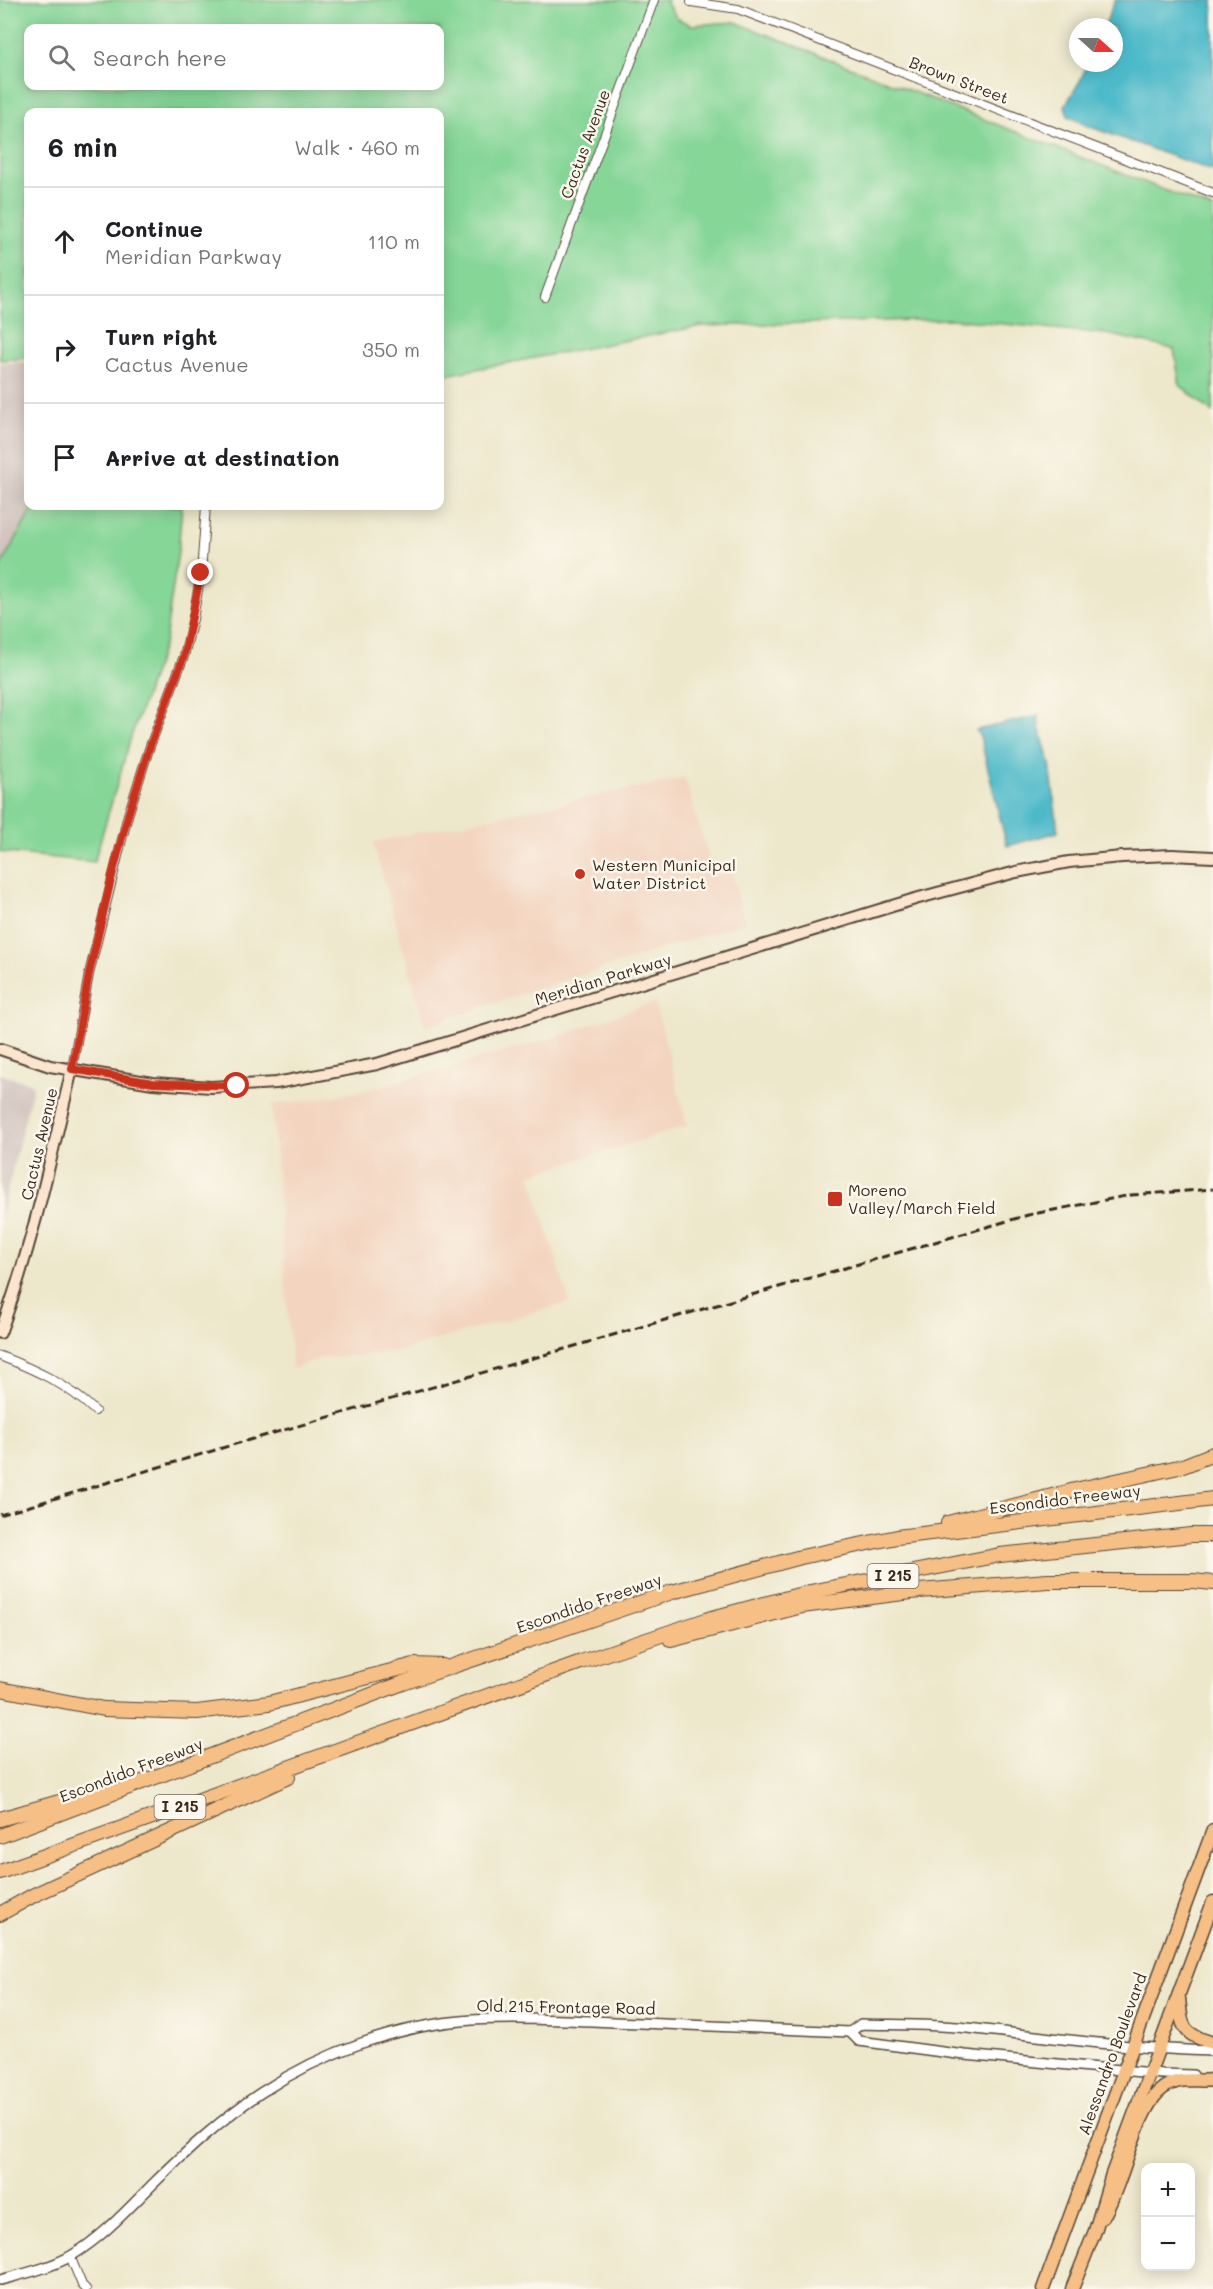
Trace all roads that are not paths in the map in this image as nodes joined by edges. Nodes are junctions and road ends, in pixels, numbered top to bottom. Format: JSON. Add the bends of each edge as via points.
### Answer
{"nodes":[{"id":1,"x":654,"y":0,"type":"edge"},
{"id":2,"x":691,"y":2,"type":"dead end"},
{"id":3,"x":1213,"y":194,"type":"edge"},
{"id":4,"x":545,"y":297,"type":"dead end"},
{"id":5,"x":207,"y":510,"type":"edge"},
{"id":6,"x":1213,"y":856,"type":"edge"},
{"id":7,"x":0,"y":1049,"type":"edge"},
{"id":8,"x":72,"y":1069,"type":"junction"},
{"id":9,"x":0,"y":1332,"type":"edge"},
{"id":10,"x":0,"y":1356,"type":"edge"},
{"id":11,"x":95,"y":1411,"type":"dead end"},
{"id":12,"x":1213,"y":1454,"type":"edge"},
{"id":13,"x":1213,"y":1499,"type":"edge"},
{"id":14,"x":1213,"y":1535,"type":"edge"},
{"id":15,"x":897,"y":1537,"type":"junction"},
{"id":16,"x":1213,"y":1583,"type":"edge"},
{"id":17,"x":581,"y":1662,"type":"junction"},
{"id":18,"x":451,"y":1666,"type":"junction"},
{"id":19,"x":0,"y":1689,"type":"edge"},
{"id":20,"x":360,"y":1743,"type":"junction"},
{"id":21,"x":202,"y":1761,"type":"junction"},
{"id":22,"x":0,"y":1819,"type":"edge"},
{"id":23,"x":1213,"y":1830,"type":"edge"},
{"id":24,"x":0,"y":1836,"type":"edge"},
{"id":25,"x":0,"y":1872,"type":"edge"},
{"id":26,"x":1213,"y":1902,"type":"edge"},
{"id":27,"x":0,"y":1914,"type":"edge"},
{"id":28,"x":1179,"y":1993,"type":"junction"},
{"id":29,"x":850,"y":2032,"type":"junction"},
{"id":30,"x":1213,"y":2043,"type":"edge"},
{"id":31,"x":1132,"y":2047,"type":"junction"},
{"id":32,"x":1158,"y":2050,"type":"junction"},
{"id":33,"x":1213,"y":2051,"type":"edge"},
{"id":34,"x":1124,"y":2071,"type":"junction"},
{"id":35,"x":1149,"y":2073,"type":"junction"},
{"id":36,"x":1213,"y":2075,"type":"edge"},
{"id":37,"x":1213,"y":2080,"type":"edge"},
{"id":38,"x":1095,"y":2231,"type":"junction"},
{"id":39,"x":70,"y":2256,"type":"junction"},
{"id":40,"x":0,"y":2280,"type":"edge"},
{"id":41,"x":87,"y":2289,"type":"edge"},
{"id":42,"x":1043,"y":2289,"type":"edge"},
{"id":43,"x":1072,"y":2289,"type":"edge"}],
"edges":[{"from":1,"to":4,"type":"street","name":"Cactus Avenue"},
{"from":2,"to":3,"type":"street","name":"Brown Street","via":[[738,9]]},
{"from":5,"to":8,"type":"street","name":"Cactus Avenue","via":[[193,619],[184,656],[128,815],[89,974]]},
{"from":6,"to":8,"type":"main road","name":"Meridian Parkway","via":[[1122,857],[1016,872],[915,899],[377,1064],[330,1074],[276,1083],[211,1087],[153,1083]]},
{"from":7,"to":8,"type":"main road","name":"Meridian Parkway"},
{"from":8,"to":9,"type":"main road","name":"Cactus Avenue","via":[[35,1225]]},
{"from":10,"to":11,"type":"street","via":[[67,1387]]},
{"from":12,"to":15,"type":"highway","via":[[1183,1466]]},
{"from":13,"to":15,"type":"highway","name":"Escondido Freeway","number":"I 215"},
{"from":14,"to":17,"type":"highway","number":"I 215","via":[[1000,1556],[810,1592],[712,1618]]},
{"from":15,"to":18,"type":"highway","name":"Escondido Freeway","number":"I 215","via":[[801,1557],[672,1592]]},
{"from":16,"to":17,"type":"highway","via":[[1048,1581],[919,1591],[802,1606]]},
{"from":17,"to":20,"type":"highway","number":"I 215"},
{"from":18,"to":19,"type":"highway","via":[[414,1665],[269,1703],[197,1712],[104,1709]]},
{"from":18,"to":21,"type":"highway","name":"Escondido Freeway","number":"I 215"},
{"from":20,"to":25,"type":"highway","number":"I 215"},
{"from":20,"to":27,"type":"highway"},
{"from":21,"to":22,"type":"highway"},
{"from":21,"to":24,"type":"highway","name":"Escondido Freeway","number":"I 215"},
{"from":23,"to":31,"type":"main road","name":"Alessandro Boulevard"},
{"from":26,"to":28,"type":"main road"},
{"from":28,"to":30,"type":"main road","via":[[1185,2030]]},
{"from":28,"to":32,"type":"main road"},
{"from":29,"to":31,"type":"street","name":"Old 215 Frontage Road","via":[[861,2024],[941,2026]]},
{"from":29,"to":34,"type":"street","name":"Old 215 Frontage Road","via":[[859,2041]]},
{"from":29,"to":39,"type":"street","name":"Old 215 Frontage Road","via":[[551,2019],[482,2020],[381,2037],[304,2067],[223,2119],[110,2226]]},
{"from":31,"to":32,"type":"street","name":"Old 215 Frontage Road"},
{"from":31,"to":34,"type":"main road","name":"Alessandro Boulevard"},
{"from":32,"to":33,"type":"street","name":"Old 215 Frontage Road"},
{"from":32,"to":35,"type":"main road"},
{"from":34,"to":35,"type":"street","name":"Old 215 Frontage Road"},
{"from":34,"to":42,"type":"main road","name":"Alessandro Boulevard"},
{"from":35,"to":36,"type":"street","name":"Old 215 Frontage Road"},
{"from":35,"to":38,"type":"main road","via":[[1103,2198]]},
{"from":37,"to":38,"type":"main road","via":[[1176,2082],[1155,2095],[1142,2119],[1112,2201]]},
{"from":38,"to":43,"type":"main road"},
{"from":39,"to":40,"type":"street","name":"Old 215 Frontage Road"},
{"from":39,"to":41,"type":"street"}]}
